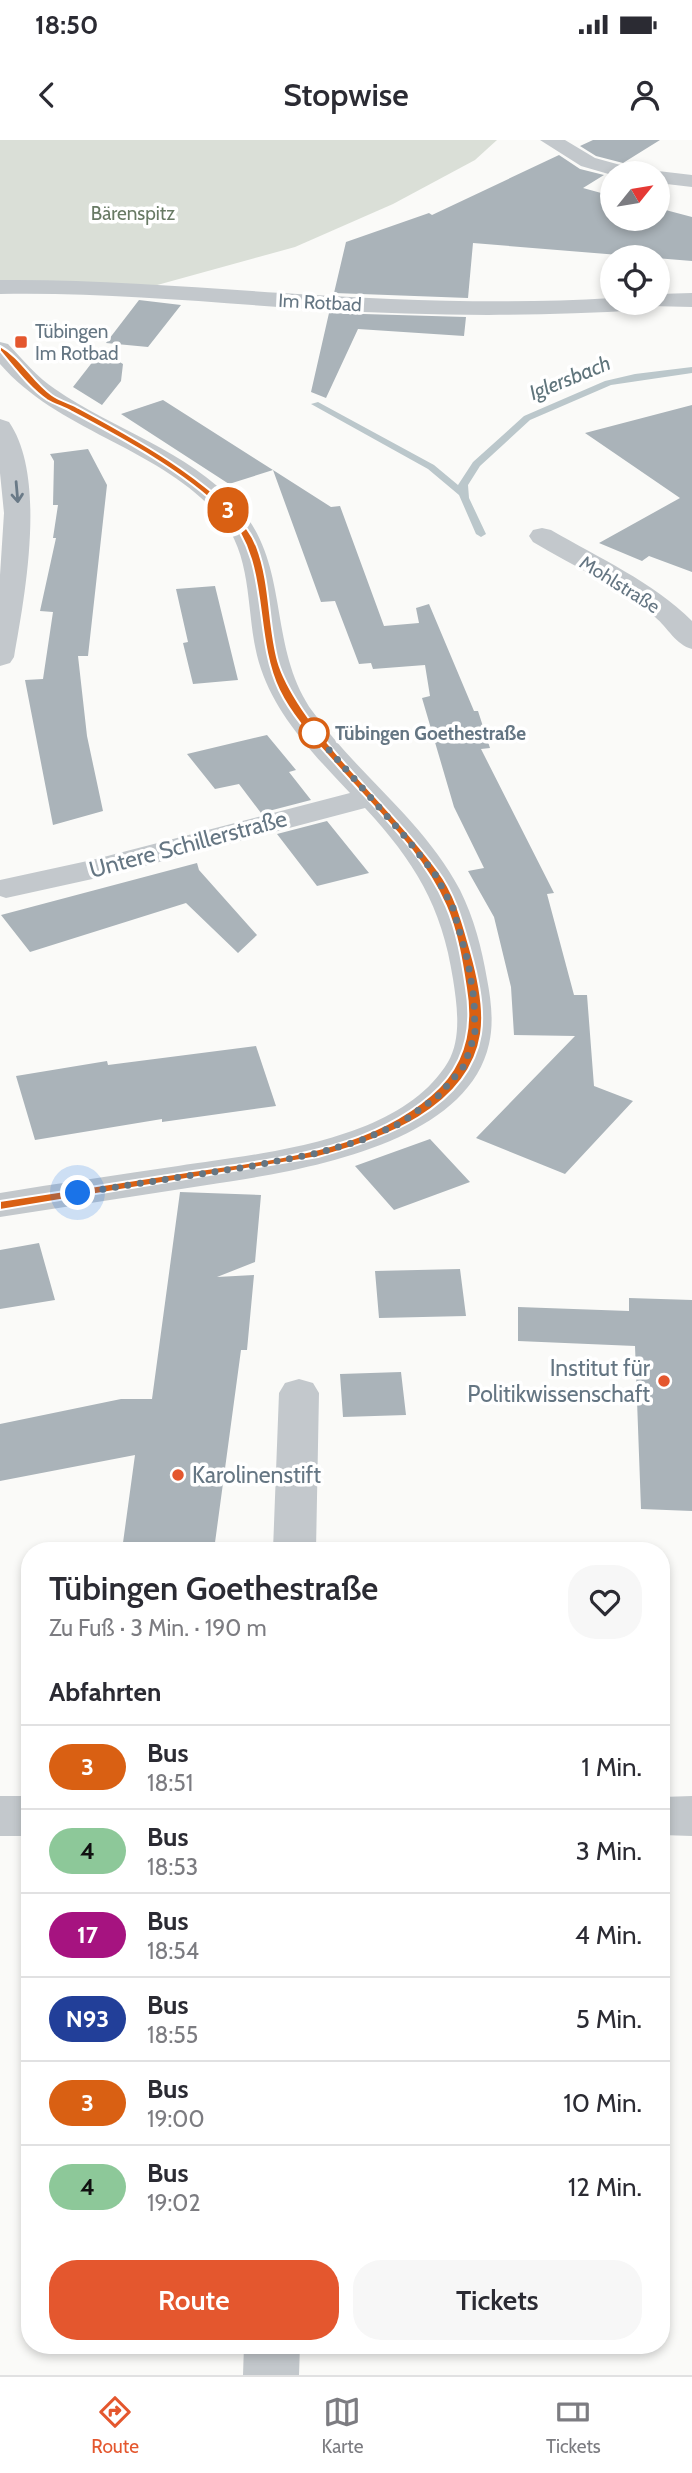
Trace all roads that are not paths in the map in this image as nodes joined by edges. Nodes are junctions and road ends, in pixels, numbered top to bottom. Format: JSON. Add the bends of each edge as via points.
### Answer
{"nodes":[{"id":1,"x":550,"y":140,"type":"edge"},
{"id":2,"x":600,"y":165,"type":"edge"},
{"id":3,"x":670,"y":178,"type":"edge"},
{"id":4,"x":692,"y":181,"type":"edge"},
{"id":5,"x":0,"y":287,"type":"edge"},
{"id":6,"x":692,"y":300,"type":"edge"},
{"id":7,"x":670,"y":301,"type":"edge"},
{"id":8,"x":600,"y":306,"type":"edge"},
{"id":9,"x":0,"y":349,"type":"edge"},
{"id":10,"x":48,"y":397,"type":"junction"},
{"id":11,"x":7,"y":398,"type":"dead end"},
{"id":12,"x":0,"y":427,"type":"edge"},
{"id":13,"x":542,"y":536,"type":"dead end"},
{"id":14,"x":692,"y":640,"type":"edge"},
{"id":15,"x":0,"y":657,"type":"edge"},
{"id":16,"x":370,"y":797,"type":"junction"},
{"id":17,"x":6,"y":888,"type":"dead end"},
{"id":18,"x":0,"y":1205,"type":"edge"},
{"id":19,"x":299,"y":1393,"type":"dead end"},
{"id":20,"x":293,"y":1542,"type":"edge"},
{"id":21,"x":670,"y":1815,"type":"edge"},
{"id":22,"x":0,"y":1816,"type":"edge"},
{"id":23,"x":21,"y":1816,"type":"edge"},
{"id":24,"x":692,"y":1816,"type":"edge"},
{"id":25,"x":272,"y":2354,"type":"edge"},
{"id":26,"x":271,"y":2375,"type":"edge"}],
"edges":[{"from":1,"to":2,"type":"street"},
{"from":3,"to":4,"type":"street"},
{"from":5,"to":8,"type":"street","name":"Im Rotbad","via":[[104,288],[372,305]]},
{"from":6,"to":7,"type":"street"},
{"from":9,"to":10,"type":"street"},
{"from":10,"to":11,"type":"street","via":[[32,393]]},
{"from":10,"to":16,"type":"street","via":[[185,475],[228,510],[252,547],[273,662],[285,692]]},
{"from":12,"to":15,"type":"street","one_way":true,"via":[[13,460],[18,507]]},
{"from":13,"to":14,"type":"street","name":"Mohlstraße","via":[[650,601]]},
{"from":16,"to":17,"type":"street","name":"Untere Schillerstraße"},
{"from":16,"to":18,"type":"street","via":[[435,874],[453,908],[468,962],[475,1034],[464,1066],[438,1096],[401,1123],[318,1153]]},
{"from":19,"to":20,"type":"street"},
{"from":21,"to":24,"type":"street"},
{"from":22,"to":23,"type":"street"},
{"from":25,"to":26,"type":"street"}]}
